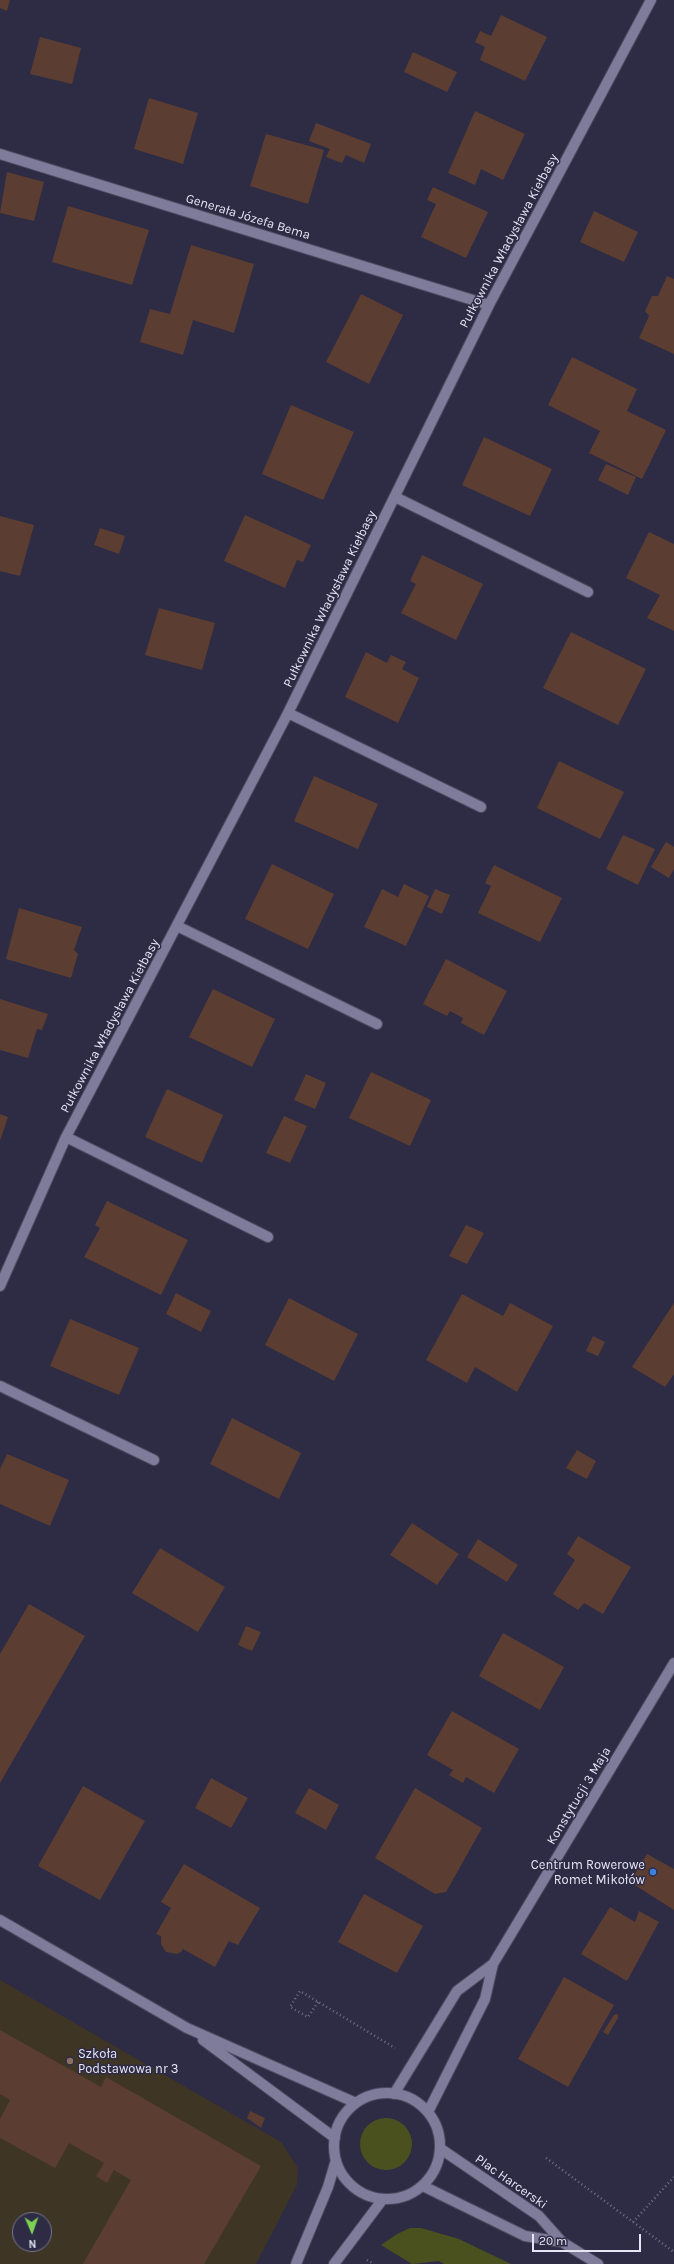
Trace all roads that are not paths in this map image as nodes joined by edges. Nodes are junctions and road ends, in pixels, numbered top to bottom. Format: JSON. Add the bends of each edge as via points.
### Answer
{"nodes":[{"id":1,"x":651,"y":0,"type":"edge"},
{"id":2,"x":0,"y":154,"type":"edge"},
{"id":3,"x":488,"y":305,"type":"junction"},
{"id":4,"x":395,"y":497,"type":"junction"},
{"id":5,"x":588,"y":592,"type":"dead end"},
{"id":6,"x":288,"y":713,"type":"junction"},
{"id":7,"x":481,"y":807,"type":"dead end"},
{"id":8,"x":177,"y":926,"type":"junction"},
{"id":9,"x":377,"y":1024,"type":"dead end"},
{"id":10,"x":66,"y":1137,"type":"junction"},
{"id":11,"x":268,"y":1237,"type":"dead end"},
{"id":12,"x":0,"y":1286,"type":"edge"},
{"id":13,"x":0,"y":1386,"type":"edge"},
{"id":14,"x":154,"y":1460,"type":"dead end"},
{"id":15,"x":674,"y":1662,"type":"edge"},
{"id":16,"x":0,"y":1920,"type":"edge"},
{"id":17,"x":493,"y":1964,"type":"junction"},
{"id":18,"x":187,"y":2028,"type":"junction"},
{"id":19,"x":394,"y":2094,"type":"junction"},
{"id":20,"x":356,"y":2103,"type":"junction"},
{"id":21,"x":428,"y":2112,"type":"junction"},
{"id":22,"x":335,"y":2138,"type":"junction"},
{"id":23,"x":441,"y":2149,"type":"junction"},
{"id":24,"x":336,"y":2160,"type":"junction"},
{"id":25,"x":424,"y":2186,"type":"junction"},
{"id":26,"x":383,"y":2199,"type":"junction"},
{"id":27,"x":562,"y":2242,"type":"junction"},
{"id":28,"x":296,"y":2264,"type":"edge"},
{"id":29,"x":334,"y":2264,"type":"edge"},
{"id":30,"x":598,"y":2264,"type":"edge"}],
"edges":[{"from":1,"to":3,"type":"street","name":"Pułkownika Władysława Kiełbasy"},
{"from":2,"to":3,"type":"street","name":"Generała Józefa Bema"},
{"from":3,"to":4,"type":"street","name":"Pułkownika Władysława Kiełbasy"},
{"from":4,"to":5,"type":"street"},
{"from":4,"to":6,"type":"street","name":"Pułkownika Władysława Kiełbasy"},
{"from":6,"to":7,"type":"street"},
{"from":6,"to":8,"type":"street","name":"Pułkownika Władysława Kiełbasy"},
{"from":8,"to":9,"type":"street"},
{"from":8,"to":10,"type":"street","name":"Pułkownika Władysława Kiełbasy"},
{"from":10,"to":11,"type":"street"},
{"from":10,"to":12,"type":"street","name":"Pułkownika Władysława Kiełbasy"},
{"from":13,"to":14,"type":"street"},
{"from":15,"to":17,"type":"street","name":"Konstytucji 3 Maja"},
{"from":16,"to":18,"type":"street"},
{"from":17,"to":19,"type":"street","name":"Konstytucji 3 Maja","via":[[457,1991]]},
{"from":17,"to":21,"type":"street","name":"Konstytucji 3 Maja","via":[[485,1999]]},
{"from":18,"to":20,"type":"street"},
{"from":18,"to":22,"type":"street"},
{"from":19,"to":20,"type":"street","via":[[374,2095]]},
{"from":19,"to":21,"type":"street","via":[[413,2100]]},
{"from":20,"to":22,"type":"street","via":[[342,2118]]},
{"from":21,"to":23,"type":"street","via":[[438,2129]]},
{"from":22,"to":24,"type":"street"},
{"from":23,"to":25,"type":"street","via":[[436,2168]]},
{"from":23,"to":27,"type":"street","name":"Plac Harcerski","via":[[539,2216]]},
{"from":24,"to":26,"type":"street","via":[[345,2179],[356,2189]]},
{"from":24,"to":28,"type":"street","via":[[328,2187]]},
{"from":25,"to":26,"type":"street","via":[[405,2197]]},
{"from":25,"to":27,"type":"street","name":"Plac Harcerski","via":[[525,2236]]},
{"from":26,"to":29,"type":"street"},
{"from":27,"to":30,"type":"street","name":"Plac Harcerski"}]}
